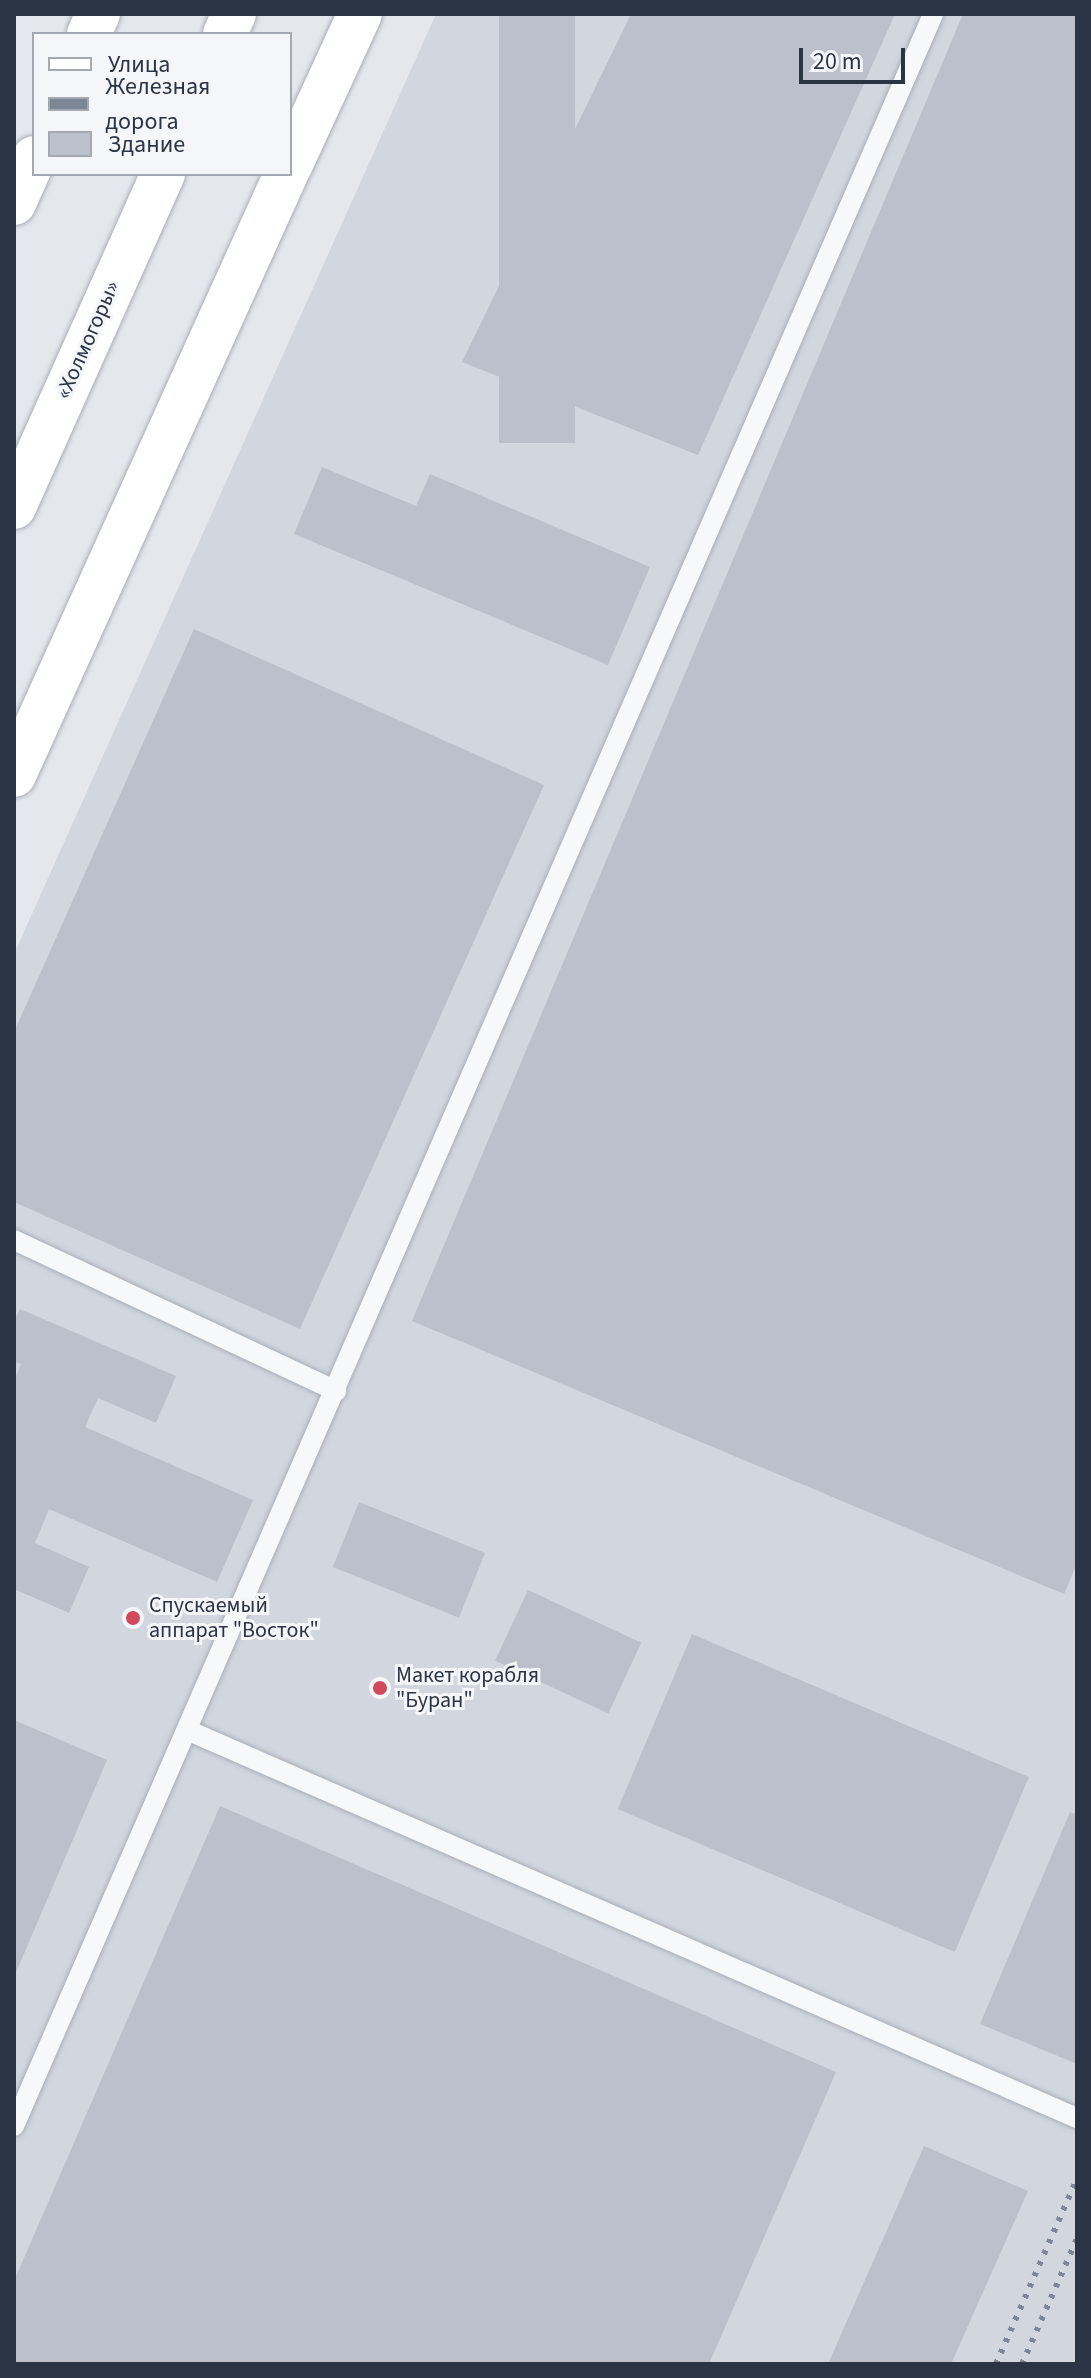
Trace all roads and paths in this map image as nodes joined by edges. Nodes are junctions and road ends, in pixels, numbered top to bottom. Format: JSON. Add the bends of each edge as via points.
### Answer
{"nodes":[{"id":1,"x":360,"y":14,"type":"edge"},
{"id":2,"x":933,"y":14,"type":"edge"},
{"id":3,"x":32,"y":162,"type":"edge"},
{"id":4,"x":292,"y":162,"type":"edge"},
{"id":5,"x":162,"y":176,"type":"edge"},
{"id":6,"x":285,"y":176,"type":"edge"},
{"id":7,"x":14,"y":203,"type":"edge"},
{"id":8,"x":14,"y":507,"type":"edge"},
{"id":9,"x":14,"y":775,"type":"edge"},
{"id":10,"x":14,"y":1240,"type":"edge"},
{"id":11,"x":336,"y":1391,"type":"junction"},
{"id":12,"x":187,"y":1730,"type":"junction"},
{"id":13,"x":1077,"y":2118,"type":"edge"},
{"id":14,"x":14,"y":2126,"type":"edge"}],
"edges":[{"from":1,"to":4,"type":"main road"},
{"from":2,"to":11,"type":"lane"},
{"from":3,"to":7,"type":"main road"},
{"from":5,"to":8,"type":"main road","name":"«Холмогоры»"},
{"from":6,"to":9,"type":"main road"},
{"from":10,"to":11,"type":"lane"},
{"from":11,"to":12,"type":"lane"},
{"from":12,"to":13,"type":"lane"},
{"from":12,"to":14,"type":"lane"}]}
